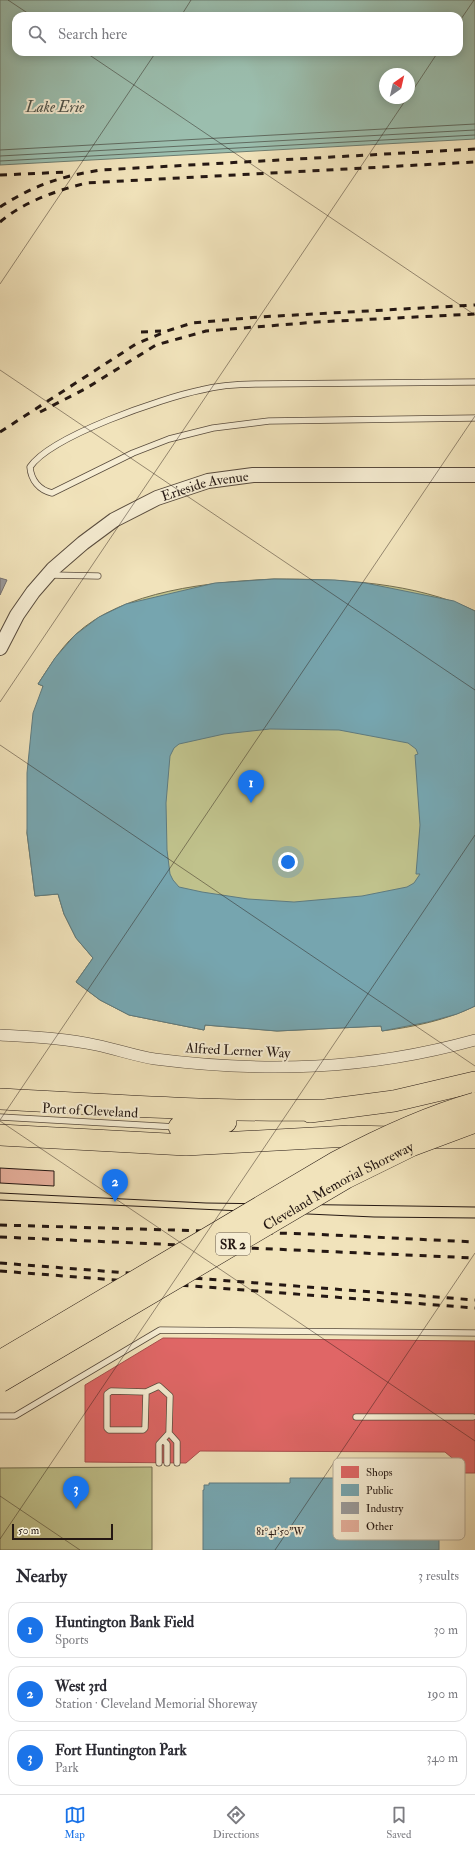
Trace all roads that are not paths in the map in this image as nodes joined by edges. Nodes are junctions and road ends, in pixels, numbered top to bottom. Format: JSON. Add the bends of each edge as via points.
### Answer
{"nodes":[{"id":1,"x":475,"y":382,"type":"edge"},
{"id":2,"x":475,"y":418,"type":"edge"},
{"id":3,"x":475,"y":475,"type":"edge"},
{"id":4,"x":48,"y":575,"type":"junction"},
{"id":5,"x":98,"y":576,"type":"dead end"},
{"id":6,"x":0,"y":648,"type":"edge"},
{"id":7,"x":0,"y":1035,"type":"edge"},
{"id":8,"x":475,"y":1040,"type":"edge"},
{"id":9,"x":475,"y":1082,"type":"edge"},
{"id":10,"x":0,"y":1099,"type":"edge"},
{"id":11,"x":475,"y":1103,"type":"edge"},
{"id":12,"x":324,"y":1110,"type":"junction"},
{"id":13,"x":0,"y":1117,"type":"edge"},
{"id":14,"x":475,"y":1122,"type":"edge"},
{"id":15,"x":179,"y":1127,"type":"junction"},
{"id":16,"x":0,"y":1136,"type":"edge"},
{"id":17,"x":349,"y":1136,"type":"junction"},
{"id":18,"x":475,"y":1138,"type":"edge"},
{"id":19,"x":475,"y":1333,"type":"edge"},
{"id":20,"x":0,"y":1361,"type":"edge"},
{"id":21,"x":0,"y":1382,"type":"edge"},
{"id":22,"x":146,"y":1392,"type":"junction"},
{"id":23,"x":0,"y":1416,"type":"edge"},
{"id":24,"x":356,"y":1417,"type":"dead end"},
{"id":25,"x":473,"y":1417,"type":"dead end"},
{"id":26,"x":169,"y":1433,"type":"junction"},
{"id":27,"x":163,"y":1440,"type":"junction"},
{"id":28,"x":159,"y":1463,"type":"dead end"},
{"id":29,"x":167,"y":1463,"type":"dead end"},
{"id":30,"x":176,"y":1463,"type":"dead end"}],
"edges":[{"from":1,"to":2,"type":"lane","via":[[237,384],[201,390],[114,418],[61,442],[35,460],[30,467],[31,477],[44,491],[52,493],[169,438],[213,428],[269,421]]},
{"from":3,"to":4,"type":"street","name":"Erieside Avenue","via":[[253,475],[208,481],[157,498],[114,520],[83,543]]},
{"from":4,"to":5,"type":"lane"},
{"from":4,"to":6,"type":"street","name":"Erieside Avenue","via":[[17,616]]},
{"from":7,"to":8,"type":"street","name":"Alfred Lerner Way","via":[[60,1039],[152,1059],[220,1066],[306,1068],[414,1055]]},
{"from":9,"to":12,"type":"highway","via":[[394,1101]]},
{"from":10,"to":12,"type":"highway","via":[[255,1112]]},
{"from":11,"to":20,"type":"highway","name":"Cleveland Memorial Shoreway","number":"SR 2","bridge":true,"via":[[403,1129],[336,1162]]},
{"from":12,"to":15,"type":"highway","via":[[256,1120]]},
{"from":13,"to":15,"type":"lane","name":"Port of Cleveland"},
{"from":14,"to":21,"type":"highway","name":"Cleveland Memorial Shoreway","number":"SR 2","bridge":true,"via":[[410,1146],[346,1178]]},
{"from":15,"to":17,"type":"highway","via":[[297,1131]]},
{"from":16,"to":17,"type":"highway","via":[[186,1145]]},
{"from":17,"to":18,"type":"highway"},
{"from":19,"to":23,"type":"lane","via":[[160,1330],[15,1416]]},
{"from":22,"to":22,"type":"lane","via":[[112,1391],[107,1394],[107,1428],[146,1428]]},
{"from":22,"to":26,"type":"lane","via":[[159,1386],[170,1396]]},
{"from":24,"to":25,"type":"lane"},
{"from":26,"to":27,"type":"lane"},
{"from":26,"to":30,"type":"lane","via":[[177,1442]]},
{"from":27,"to":28,"type":"lane","via":[[159,1444]]},
{"from":27,"to":29,"type":"lane","via":[[168,1444]]}]}
